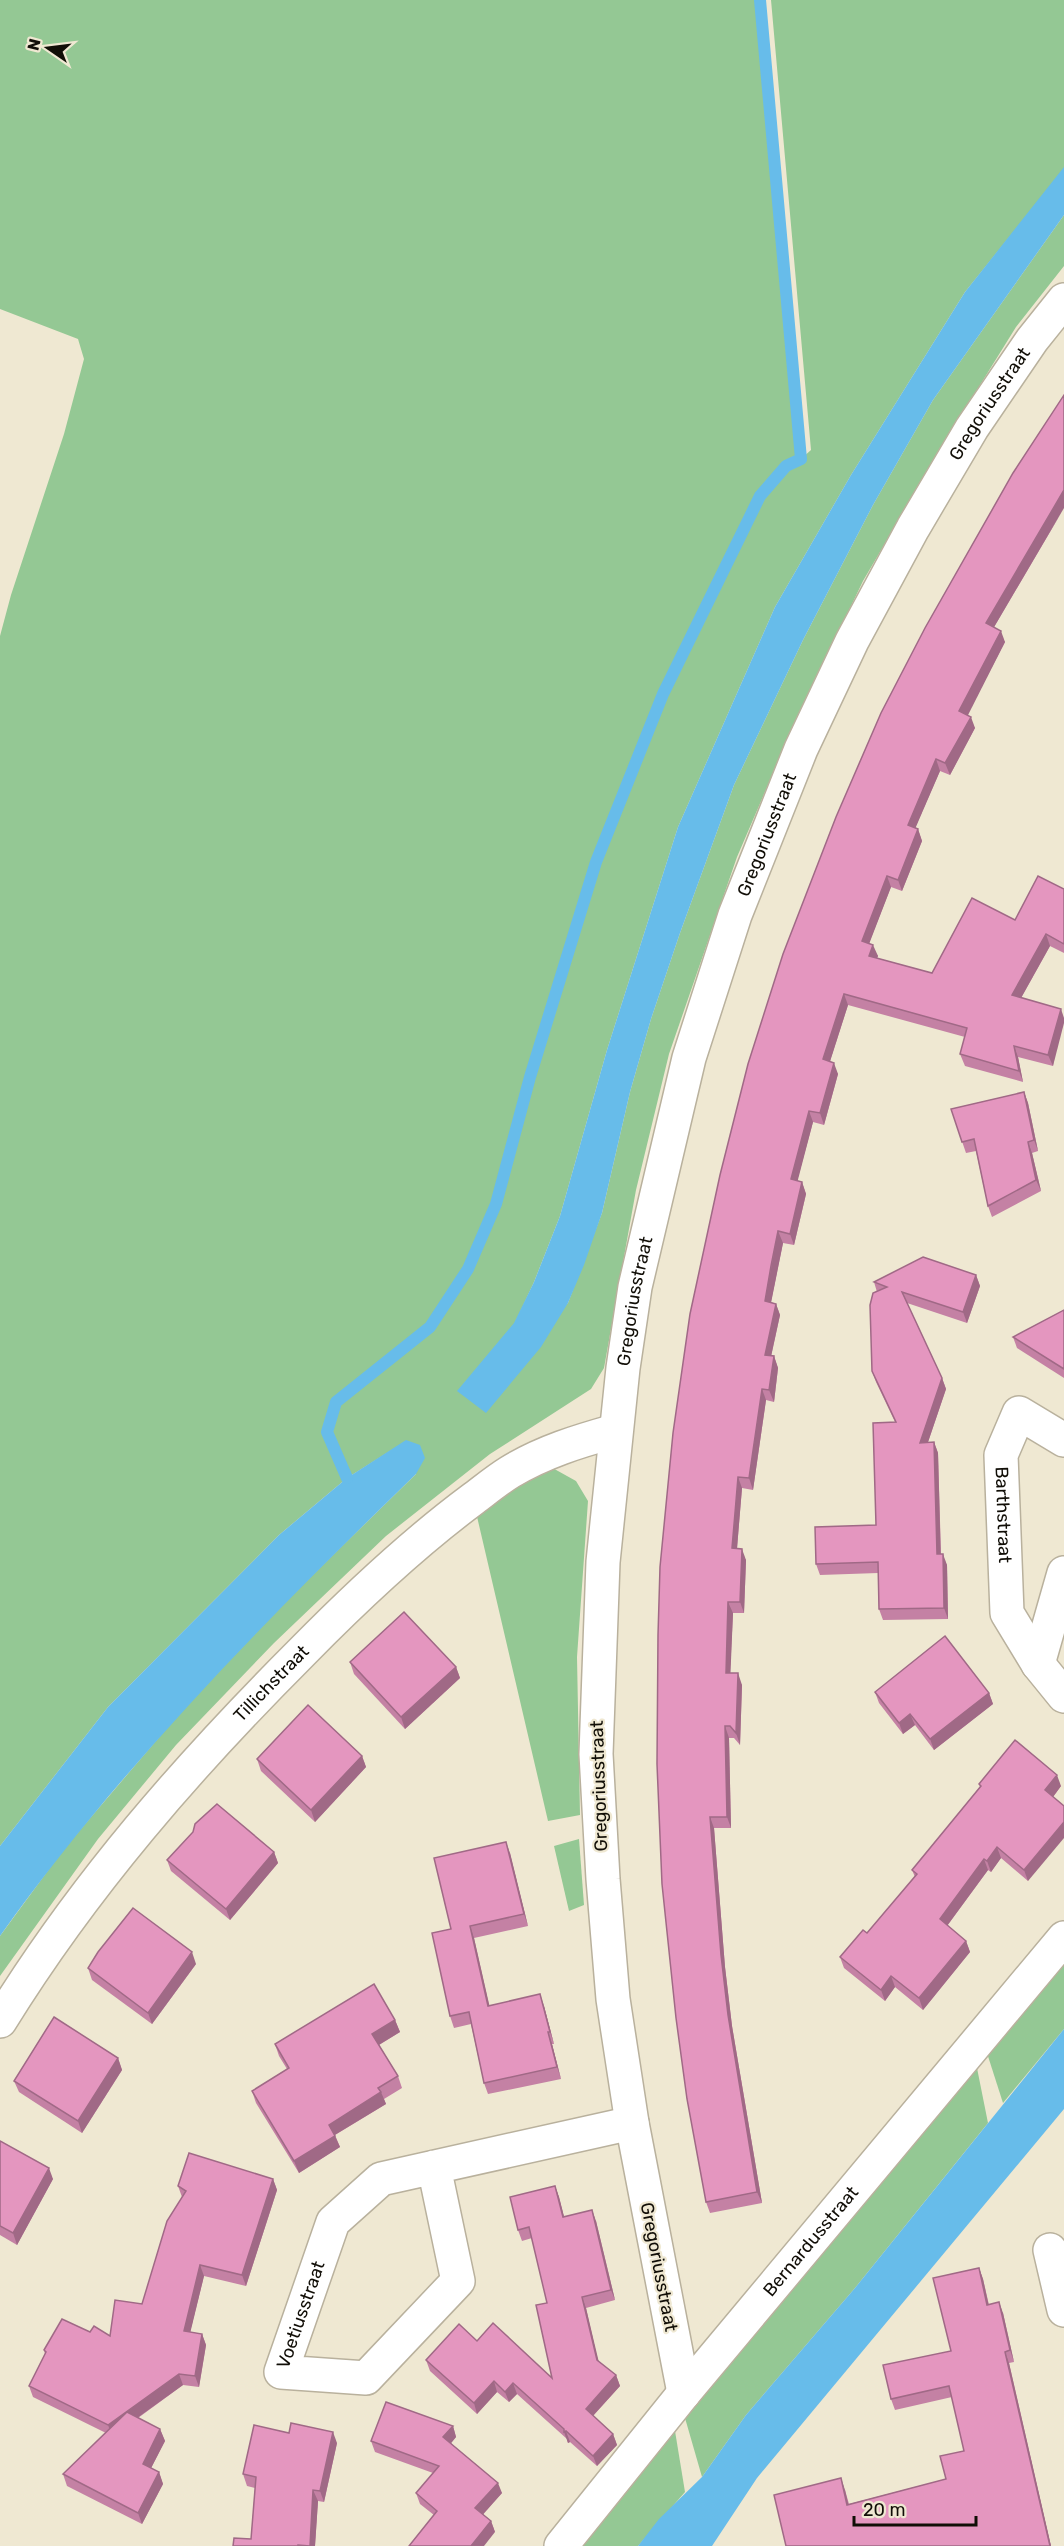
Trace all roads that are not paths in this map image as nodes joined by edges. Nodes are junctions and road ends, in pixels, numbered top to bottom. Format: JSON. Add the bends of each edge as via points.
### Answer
{"nodes":[{"id":1,"x":1064,"y":300,"type":"edge"},
{"id":2,"x":615,"y":1431,"type":"junction"},
{"id":3,"x":1064,"y":1440,"type":"edge"},
{"id":4,"x":1064,"y":1573,"type":"edge"},
{"id":5,"x":1038,"y":1664,"type":"junction"},
{"id":6,"x":1064,"y":1696,"type":"edge"},
{"id":7,"x":1064,"y":1938,"type":"edge"},
{"id":8,"x":0,"y":2021,"type":"edge"},
{"id":9,"x":632,"y":2123,"type":"junction"},
{"id":10,"x":434,"y":2167,"type":"junction"},
{"id":11,"x":1050,"y":2250,"type":"dead end"},
{"id":12,"x":1064,"y":2310,"type":"edge"},
{"id":13,"x":684,"y":2393,"type":"junction"},
{"id":14,"x":561,"y":2546,"type":"edge"}],
"edges":[{"from":1,"to":2,"type":"street","name":"Gregoriusstraat","via":[[972,428],[852,641],[801,749],[735,915],[689,1058],[635,1287]]},
{"from":2,"to":8,"type":"street","name":"Tillichstraat","via":[[564,1445],[510,1472],[452,1514],[339,1614],[230,1724],[129,1839],[78,1904]]},
{"from":2,"to":9,"type":"street","name":"Gregoriusstraat","via":[[603,1562],[596,1754],[613,1999]]},
{"from":3,"to":5,"type":"street","name":"Barthstraat","via":[[1019,1413],[1001,1455],[1007,1613]]},
{"from":4,"to":5,"type":"street"},
{"from":5,"to":6,"type":"street","name":"Barthstraat"},
{"from":7,"to":13,"type":"street","name":"Bernardusstraat"},
{"from":9,"to":10,"type":"street","name":"Voetiusstraat"},
{"from":9,"to":13,"type":"street","name":"Gregoriusstraat"},
{"from":10,"to":10,"type":"street","name":"Voetiusstraat","via":[[381,2179],[333,2222],[281,2372],[366,2378],[458,2281]]},
{"from":11,"to":12,"type":"street"},
{"from":13,"to":14,"type":"street","name":"Bernardusstraat"}]}
